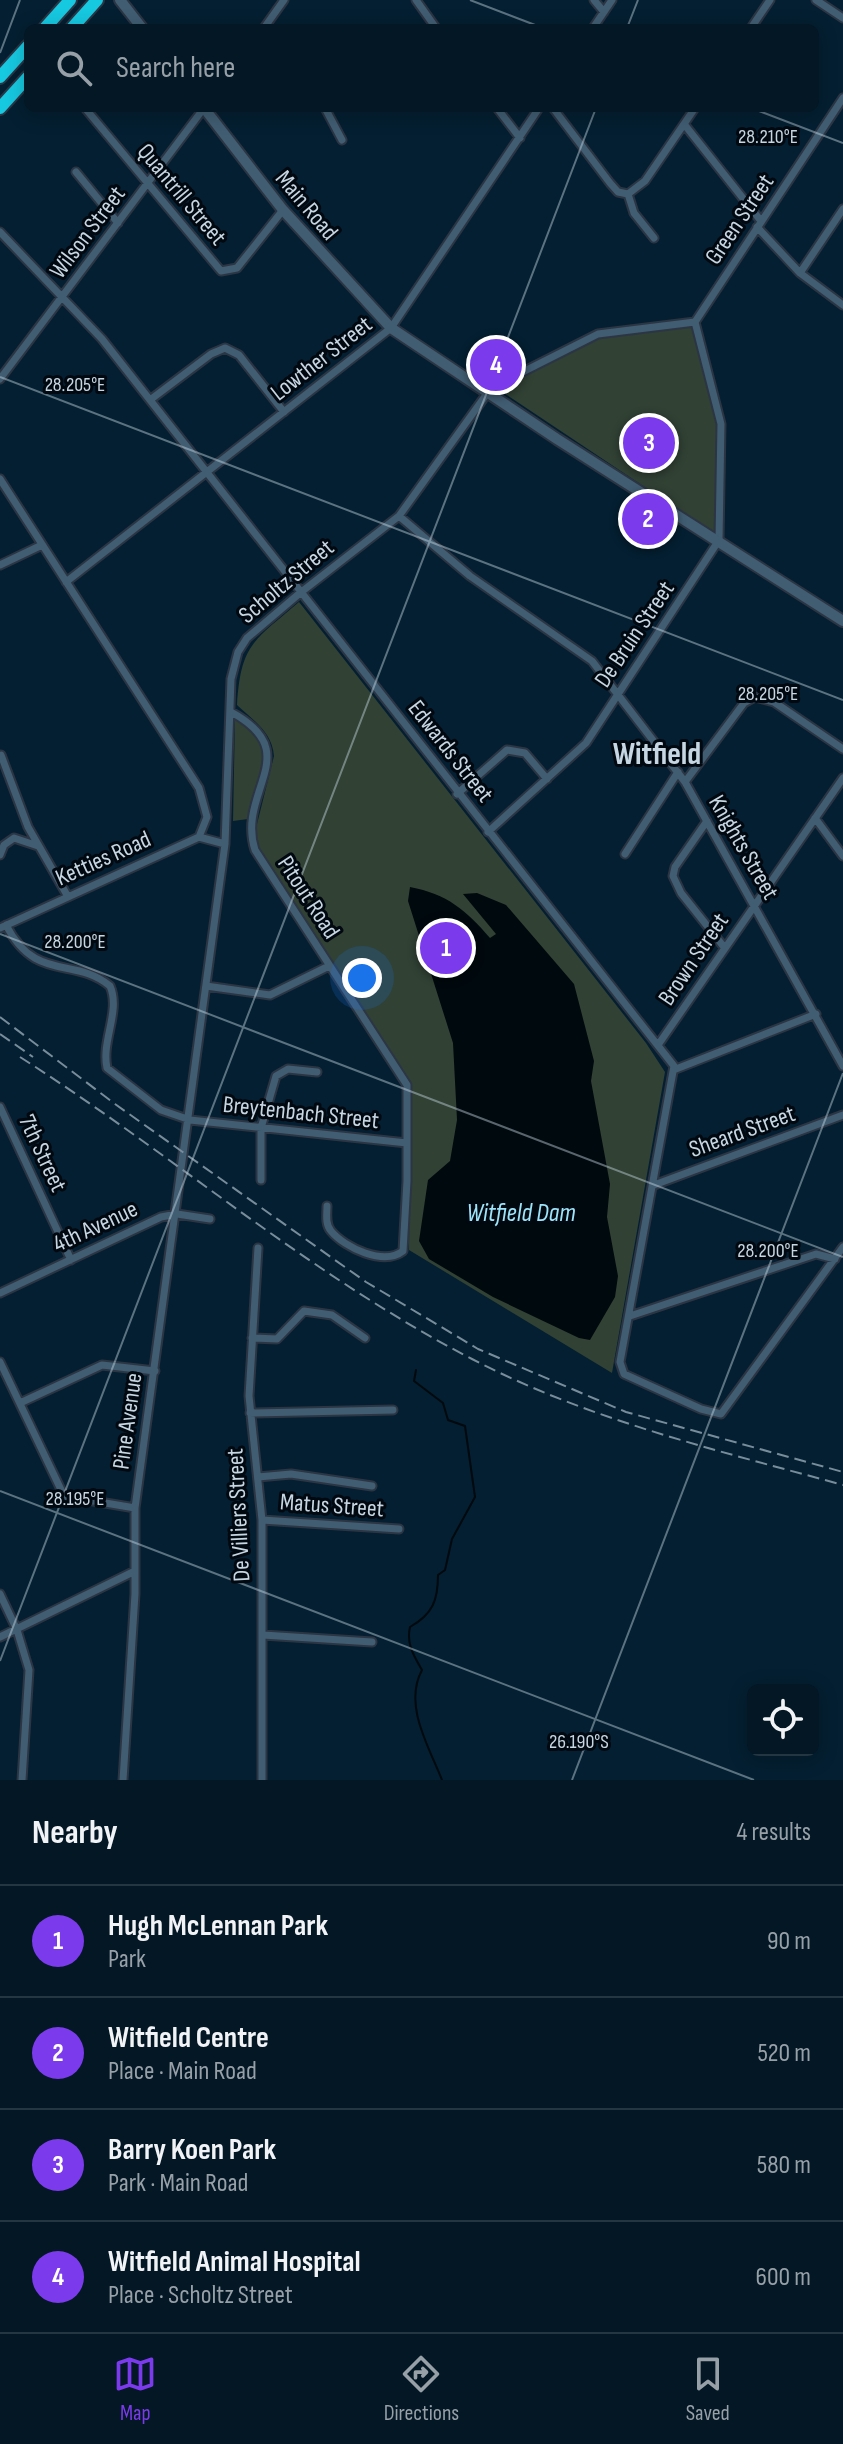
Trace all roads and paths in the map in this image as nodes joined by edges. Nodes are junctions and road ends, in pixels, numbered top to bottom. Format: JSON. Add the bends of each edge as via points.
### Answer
{"nodes":[{"id":1,"x":70,"y":0,"type":"edge"},
{"id":2,"x":97,"y":0,"type":"edge"},
{"id":3,"x":120,"y":0,"type":"edge"},
{"id":4,"x":284,"y":0,"type":"edge"},
{"id":5,"x":416,"y":0,"type":"edge"},
{"id":6,"x":594,"y":0,"type":"edge"},
{"id":7,"x":612,"y":0,"type":"edge"},
{"id":8,"x":770,"y":0,"type":"edge"},
{"id":9,"x":816,"y":0,"type":"edge"},
{"id":10,"x":604,"y":12,"type":"junction"},
{"id":11,"x":843,"y":18,"type":"edge"},
{"id":12,"x":49,"y":24,"type":"edge"},
{"id":13,"x":76,"y":24,"type":"edge"},
{"id":14,"x":139,"y":24,"type":"edge"},
{"id":15,"x":269,"y":24,"type":"edge"},
{"id":16,"x":433,"y":24,"type":"edge"},
{"id":17,"x":596,"y":24,"type":"edge"},
{"id":18,"x":754,"y":24,"type":"edge"},
{"id":19,"x":24,"y":50,"type":"edge"},
{"id":20,"x":0,"y":77,"type":"edge"},
{"id":21,"x":24,"y":81,"type":"edge"},
{"id":22,"x":843,"y":98,"type":"edge"},
{"id":23,"x":0,"y":108,"type":"edge"},
{"id":24,"x":88,"y":112,"type":"edge"},
{"id":25,"x":201,"y":112,"type":"edge"},
{"id":26,"x":207,"y":112,"type":"edge"},
{"id":27,"x":327,"y":112,"type":"edge"},
{"id":28,"x":500,"y":112,"type":"edge"},
{"id":29,"x":536,"y":112,"type":"edge"},
{"id":30,"x":556,"y":112,"type":"edge"},
{"id":31,"x":692,"y":112,"type":"edge"},
{"id":32,"x":684,"y":124,"type":"junction"},
{"id":33,"x":520,"y":138,"type":"junction"},
{"id":34,"x":342,"y":140,"type":"dead end"},
{"id":35,"x":76,"y":172,"type":"dead end"},
{"id":36,"x":148,"y":184,"type":"junction"},
{"id":37,"x":625,"y":193,"type":"junction"},
{"id":38,"x":843,"y":209,"type":"edge"},
{"id":39,"x":283,"y":210,"type":"junction"},
{"id":40,"x":118,"y":223,"type":"junction"},
{"id":41,"x":759,"y":224,"type":"junction"},
{"id":42,"x":0,"y":232,"type":"edge"},
{"id":43,"x":654,"y":238,"type":"dead end"},
{"id":44,"x":800,"y":273,"type":"junction"},
{"id":45,"x":62,"y":297,"type":"junction"},
{"id":46,"x":843,"y":305,"type":"edge"},
{"id":47,"x":695,"y":322,"type":"junction"},
{"id":48,"x":391,"y":325,"type":"junction"},
{"id":49,"x":0,"y":379,"type":"edge"},
{"id":50,"x":489,"y":390,"type":"junction"},
{"id":51,"x":150,"y":400,"type":"junction"},
{"id":52,"x":284,"y":412,"type":"junction"},
{"id":53,"x":208,"y":473,"type":"junction"},
{"id":54,"x":0,"y":479,"type":"edge"},
{"id":55,"x":399,"y":516,"type":"junction"},
{"id":56,"x":719,"y":540,"type":"junction"},
{"id":57,"x":42,"y":545,"type":"junction"},
{"id":58,"x":0,"y":565,"type":"edge"},
{"id":59,"x":66,"y":582,"type":"junction"},
{"id":60,"x":300,"y":593,"type":"junction"},
{"id":61,"x":843,"y":621,"type":"edge"},
{"id":62,"x":617,"y":695,"type":"junction"},
{"id":63,"x":231,"y":712,"type":"junction"},
{"id":64,"x":843,"y":749,"type":"edge"},
{"id":65,"x":1,"y":755,"type":"edge"},
{"id":66,"x":678,"y":772,"type":"junction"},
{"id":67,"x":843,"y":778,"type":"edge"},
{"id":68,"x":547,"y":779,"type":"junction"},
{"id":69,"x":685,"y":782,"type":"junction"},
{"id":70,"x":457,"y":794,"type":"junction"},
{"id":71,"x":815,"y":818,"type":"junction"},
{"id":72,"x":707,"y":821,"type":"junction"},
{"id":73,"x":488,"y":832,"type":"junction"},
{"id":74,"x":199,"y":837,"type":"junction"},
{"id":75,"x":225,"y":844,"type":"junction"},
{"id":76,"x":38,"y":846,"type":"junction"},
{"id":77,"x":1,"y":850,"type":"edge"},
{"id":78,"x":625,"y":854,"type":"dead end"},
{"id":79,"x":843,"y":856,"type":"edge"},
{"id":80,"x":67,"y":895,"type":"junction"},
{"id":81,"x":754,"y":905,"type":"junction"},
{"id":82,"x":3,"y":927,"type":"edge"},
{"id":83,"x":724,"y":947,"type":"junction"},
{"id":84,"x":329,"y":966,"type":"junction"},
{"id":85,"x":206,"y":986,"type":"junction"},
{"id":86,"x":816,"y":1014,"type":"junction"},
{"id":87,"x":658,"y":1045,"type":"junction"},
{"id":88,"x":843,"y":1066,"type":"edge"},
{"id":89,"x":676,"y":1069,"type":"junction"},
{"id":90,"x":317,"y":1072,"type":"dead end"},
{"id":91,"x":0,"y":1107,"type":"edge"},
{"id":92,"x":843,"y":1115,"type":"edge"},
{"id":93,"x":190,"y":1120,"type":"junction"},
{"id":94,"x":261,"y":1128,"type":"junction"},
{"id":95,"x":407,"y":1143,"type":"junction"},
{"id":96,"x":261,"y":1180,"type":"dead end"},
{"id":97,"x":654,"y":1185,"type":"junction"},
{"id":98,"x":327,"y":1206,"type":"dead end"},
{"id":99,"x":177,"y":1214,"type":"junction"},
{"id":100,"x":210,"y":1219,"type":"dead end"},
{"id":101,"x":843,"y":1247,"type":"edge"},
{"id":102,"x":258,"y":1248,"type":"dead end"},
{"id":103,"x":835,"y":1259,"type":"junction"},
{"id":104,"x":71,"y":1260,"type":"junction"},
{"id":105,"x":0,"y":1293,"type":"edge"},
{"id":106,"x":630,"y":1316,"type":"junction"},
{"id":107,"x":252,"y":1338,"type":"junction"},
{"id":108,"x":365,"y":1338,"type":"dead end"},
{"id":109,"x":0,"y":1362,"type":"edge"},
{"id":110,"x":155,"y":1371,"type":"junction"},
{"id":111,"x":20,"y":1403,"type":"junction"},
{"id":112,"x":393,"y":1410,"type":"dead end"},
{"id":113,"x":250,"y":1413,"type":"junction"},
{"id":114,"x":258,"y":1477,"type":"junction"},
{"id":115,"x":372,"y":1486,"type":"dead end"},
{"id":116,"x":135,"y":1508,"type":"junction"},
{"id":117,"x":262,"y":1520,"type":"junction"},
{"id":118,"x":399,"y":1529,"type":"dead end"},
{"id":119,"x":135,"y":1571,"type":"junction"},
{"id":120,"x":0,"y":1594,"type":"edge"},
{"id":121,"x":17,"y":1630,"type":"junction"},
{"id":122,"x":263,"y":1635,"type":"junction"},
{"id":123,"x":0,"y":1637,"type":"edge"},
{"id":124,"x":372,"y":1642,"type":"dead end"},
{"id":125,"x":22,"y":1780,"type":"edge"},
{"id":126,"x":123,"y":1780,"type":"edge"},
{"id":127,"x":262,"y":1780,"type":"edge"}],
"edges":[{"from":1,"to":12,"type":"highway"},
{"from":2,"to":13,"type":"highway"},
{"from":3,"to":14,"type":"street"},
{"from":4,"to":15,"type":"street"},
{"from":5,"to":16,"type":"street"},
{"from":6,"to":10,"type":"street"},
{"from":7,"to":10,"type":"street"},
{"from":8,"to":18,"type":"street"},
{"from":9,"to":11,"type":"street"},
{"from":10,"to":17,"type":"street"},
{"from":19,"to":20,"type":"highway"},
{"from":21,"to":23,"type":"highway"},
{"from":22,"to":41,"type":"street","name":"Green Street"},
{"from":24,"to":36,"type":"street","name":"Quantrill Street"},
{"from":25,"to":36,"type":"street","name":"Wilson Street"},
{"from":26,"to":39,"type":"street","name":"Main Road"},
{"from":27,"to":34,"type":"street"},
{"from":28,"to":33,"type":"street"},
{"from":29,"to":33,"type":"street","name":"Lowther Street"},
{"from":30,"to":37,"type":"street","via":[[610,183]]},
{"from":31,"to":32,"type":"street"},
{"from":32,"to":37,"type":"street","via":[[645,181]]},
{"from":32,"to":41,"type":"street"},
{"from":33,"to":48,"type":"street","name":"Lowther Street"},
{"from":35,"to":40,"type":"street"},
{"from":36,"to":39,"type":"street","name":"Quantrill Street","via":[[225,272],[237,268]]},
{"from":36,"to":40,"type":"street","name":"Wilson Street"},
{"from":37,"to":43,"type":"street"},
{"from":38,"to":44,"type":"street"},
{"from":39,"to":48,"type":"street","name":"Main Road"},
{"from":40,"to":45,"type":"street","name":"Wilson Street"},
{"from":41,"to":44,"type":"street"},
{"from":41,"to":47,"type":"street","name":"Green Street"},
{"from":42,"to":45,"type":"street","name":"Edwards Street"},
{"from":44,"to":46,"type":"street"},
{"from":45,"to":49,"type":"street","name":"Wilson Street"},
{"from":45,"to":51,"type":"street","name":"Edwards Street"},
{"from":47,"to":50,"type":"street","name":"Scholtz Street","via":[[598,334]]},
{"from":47,"to":56,"type":"street","via":[[721,424]]},
{"from":48,"to":50,"type":"street","name":"Main Road"},
{"from":48,"to":52,"type":"street","name":"Lowther Street"},
{"from":50,"to":55,"type":"street","name":"Scholtz Street"},
{"from":50,"to":56,"type":"street","name":"Main Road"},
{"from":51,"to":52,"type":"street","via":[[225,348],[239,355]]},
{"from":51,"to":53,"type":"street","name":"Edwards Street"},
{"from":52,"to":53,"type":"street","name":"Lowther Street"},
{"from":53,"to":59,"type":"street","name":"Lowther Street"},
{"from":53,"to":60,"type":"street","name":"Edwards Street"},
{"from":54,"to":57,"type":"street"},
{"from":55,"to":60,"type":"street","name":"Scholtz Street"},
{"from":55,"to":62,"type":"street","name":"Knights Street","via":[[476,580],[583,652]]},
{"from":56,"to":61,"type":"street","name":"Main Road"},
{"from":56,"to":62,"type":"street","name":"De Bruin Street"},
{"from":57,"to":58,"type":"street"},
{"from":57,"to":59,"type":"street"},
{"from":59,"to":74,"type":"street","via":[[199,788],[207,817]]},
{"from":60,"to":63,"type":"street","name":"Scholtz Street","via":[[240,648],[231,679]]},
{"from":60,"to":70,"type":"street","name":"Edwards Street"},
{"from":62,"to":66,"type":"street","name":"Knights Street"},
{"from":62,"to":68,"type":"street","name":"De Bruin Street","via":[[583,745]]},
{"from":63,"to":75,"type":"street","name":"Scholtz Street"},
{"from":63,"to":84,"type":"street","name":"Pitout Road","via":[[262,735],[268,753],[251,823],[255,850]]},
{"from":64,"to":69,"type":"street","via":[[759,696],[744,703]]},
{"from":65,"to":76,"type":"street"},
{"from":66,"to":69,"type":"street","name":"Knights Street"},
{"from":66,"to":78,"type":"street"},
{"from":67,"to":71,"type":"street","name":"Brown Street"},
{"from":68,"to":70,"type":"street","via":[[525,753],[513,749],[498,754]]},
{"from":68,"to":73,"type":"street","name":"De Bruin Street"},
{"from":69,"to":72,"type":"street","name":"Knights Street"},
{"from":70,"to":73,"type":"street","name":"Edwards Street"},
{"from":71,"to":79,"type":"street"},
{"from":71,"to":81,"type":"street","name":"Brown Street"},
{"from":72,"to":81,"type":"street","name":"Knights Street"},
{"from":72,"to":83,"type":"street","via":[[675,867],[673,879]]},
{"from":73,"to":87,"type":"street","name":"Edwards Street"},
{"from":74,"to":75,"type":"street"},
{"from":74,"to":80,"type":"street","name":"Ketties Road"},
{"from":75,"to":85,"type":"street","name":"Scholtz Street"},
{"from":76,"to":77,"type":"street","via":[[17,838]]},
{"from":76,"to":80,"type":"street"},
{"from":80,"to":82,"type":"street","name":"Ketties Road"},
{"from":81,"to":83,"type":"street","name":"Brown Street"},
{"from":81,"to":86,"type":"street","name":"Knights Street"},
{"from":82,"to":93,"type":"street","name":"Breytenbach Street","via":[[31,957],[108,984],[114,998],[107,1068],[161,1110]]},
{"from":83,"to":87,"type":"street","name":"Brown Street"},
{"from":84,"to":85,"type":"street","via":[[270,995]]},
{"from":84,"to":95,"type":"street","name":"Pitout Road","via":[[407,1085]]},
{"from":85,"to":93,"type":"street","name":"Scholtz Street"},
{"from":86,"to":88,"type":"street","name":"Knights Street"},
{"from":86,"to":89,"type":"street"},
{"from":87,"to":89,"type":"street","name":"Edwards Street"},
{"from":89,"to":97,"type":"street"},
{"from":90,"to":94,"type":"street","via":[[280,1071]]},
{"from":91,"to":104,"type":"street","name":"7th Street"},
{"from":92,"to":97,"type":"street","name":"Sheard Street"},
{"from":93,"to":94,"type":"street","name":"Breytenbach Street"},
{"from":93,"to":99,"type":"street","name":"Scholtz Street"},
{"from":94,"to":95,"type":"street","name":"Breytenbach Street"},
{"from":94,"to":96,"type":"street"},
{"from":95,"to":98,"type":"street","name":"Pitout Road","via":[[405,1245],[393,1257],[364,1252],[329,1229]]},
{"from":97,"to":106,"type":"street"},
{"from":99,"to":100,"type":"street","name":"4th Avenue"},
{"from":99,"to":104,"type":"street","name":"4th Avenue"},
{"from":99,"to":110,"type":"street","name":"Pine Avenue"},
{"from":101,"to":103,"type":"street"},
{"from":102,"to":107,"type":"street","name":"De Villiers Street"},
{"from":103,"to":106,"type":"street","via":[[816,1254]]},
{"from":103,"to":106,"type":"street","via":[[721,1414],[621,1370]]},
{"from":104,"to":105,"type":"street","name":"4th Avenue"},
{"from":107,"to":108,"type":"street","via":[[277,1339],[304,1311],[332,1315]]},
{"from":107,"to":113,"type":"street","name":"De Villiers Street"},
{"from":109,"to":111,"type":"street"},
{"from":110,"to":111,"type":"street","via":[[102,1365]]},
{"from":110,"to":116,"type":"street","name":"Pine Avenue"},
{"from":111,"to":116,"type":"street","via":[[64,1496]]},
{"from":112,"to":113,"type":"street"},
{"from":113,"to":114,"type":"street","name":"De Villiers Street"},
{"from":114,"to":115,"type":"street","via":[[291,1474]]},
{"from":114,"to":117,"type":"street","name":"De Villiers Street"},
{"from":116,"to":119,"type":"street","name":"Pine Avenue"},
{"from":117,"to":118,"type":"street","name":"Matus Street"},
{"from":117,"to":122,"type":"street","name":"De Villiers Street"},
{"from":119,"to":121,"type":"street"},
{"from":119,"to":126,"type":"street","name":"Pine Avenue"},
{"from":120,"to":121,"type":"street"},
{"from":121,"to":123,"type":"street"},
{"from":121,"to":125,"type":"street","via":[[29,1670]]},
{"from":122,"to":124,"type":"street"},
{"from":122,"to":127,"type":"street","name":"De Villiers Street"}]}
